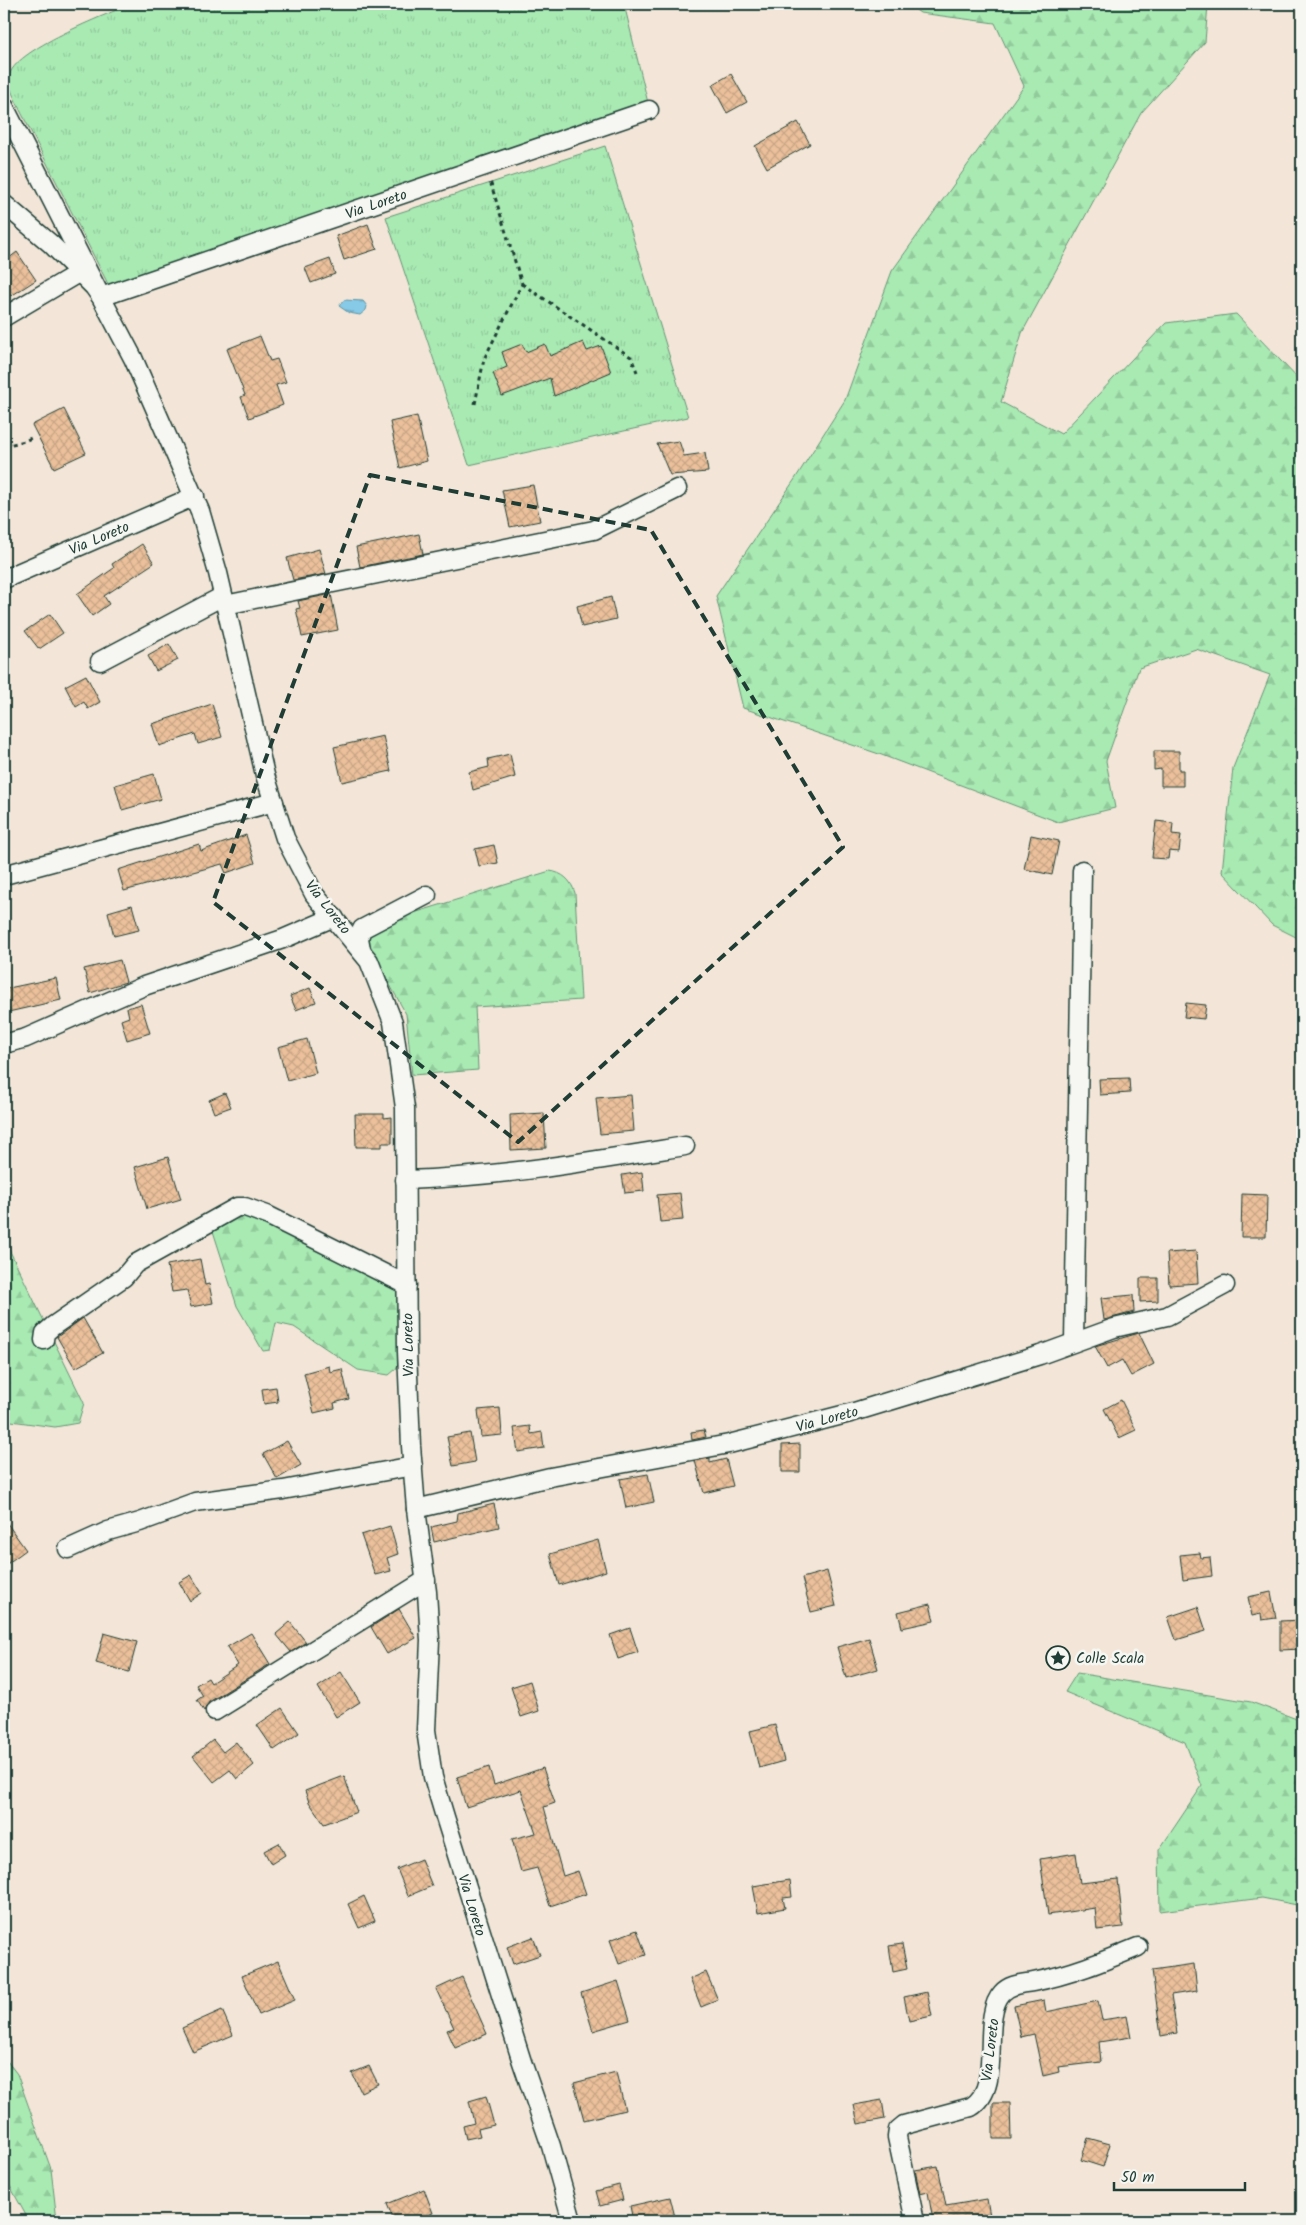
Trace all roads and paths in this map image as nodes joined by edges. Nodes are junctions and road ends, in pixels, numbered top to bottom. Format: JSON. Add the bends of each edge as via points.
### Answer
{"nodes":[{"id":1,"x":4,"y":106,"type":"edge"},
{"id":2,"x":649,"y":110,"type":"dead end"},
{"id":3,"x":485,"y":166,"type":"junction"},
{"id":4,"x":4,"y":204,"type":"edge"},
{"id":5,"x":80,"y":272,"type":"junction"},
{"id":6,"x":522,"y":284,"type":"junction"},
{"id":7,"x":101,"y":297,"type":"junction"},
{"id":8,"x":4,"y":317,"type":"edge"},
{"id":9,"x":637,"y":372,"type":"dead end"},
{"id":10,"x":475,"y":404,"type":"dead end"},
{"id":11,"x":32,"y":437,"type":"dead end"},
{"id":12,"x":4,"y":446,"type":"edge"},
{"id":13,"x":677,"y":489,"type":"dead end"},
{"id":14,"x":195,"y":496,"type":"junction"},
{"id":15,"x":4,"y":579,"type":"edge"},
{"id":16,"x":224,"y":600,"type":"junction"},
{"id":17,"x":100,"y":661,"type":"dead end"},
{"id":18,"x":274,"y":802,"type":"junction"},
{"id":19,"x":1082,"y":870,"type":"dead end"},
{"id":20,"x":4,"y":875,"type":"edge"},
{"id":21,"x":427,"y":895,"type":"dead end"},
{"id":22,"x":334,"y":917,"type":"junction"},
{"id":23,"x":361,"y":949,"type":"junction"},
{"id":24,"x":4,"y":1044,"type":"edge"},
{"id":25,"x":685,"y":1146,"type":"dead end"},
{"id":26,"x":405,"y":1180,"type":"junction"},
{"id":27,"x":406,"y":1285,"type":"junction"},
{"id":28,"x":1225,"y":1285,"type":"dead end"},
{"id":29,"x":44,"y":1340,"type":"dead end"},
{"id":30,"x":1074,"y":1342,"type":"junction"},
{"id":31,"x":413,"y":1466,"type":"junction"},
{"id":32,"x":416,"y":1509,"type":"junction"},
{"id":33,"x":68,"y":1549,"type":"dead end"},
{"id":34,"x":426,"y":1580,"type":"junction"},
{"id":35,"x":214,"y":1711,"type":"dead end"},
{"id":36,"x":1138,"y":1947,"type":"dead end"},
{"id":37,"x":572,"y":2221,"type":"edge"},
{"id":38,"x":915,"y":2221,"type":"edge"}],
"edges":[{"from":1,"to":7,"type":"street"},
{"from":2,"to":3,"type":"street","name":"Via Loreto"},
{"from":3,"to":6,"type":"path"},
{"from":3,"to":7,"type":"street","name":"Via Loreto"},
{"from":4,"to":5,"type":"street","name":"Via Loreto"},
{"from":5,"to":7,"type":"street","name":"Via Loreto"},
{"from":5,"to":8,"type":"street"},
{"from":6,"to":9,"type":"path","via":[[631,357]]},
{"from":6,"to":10,"type":"path","via":[[484,360]]},
{"from":7,"to":14,"type":"street","name":"Via Loreto","via":[[133,358]]},
{"from":11,"to":12,"type":"path"},
{"from":13,"to":16,"type":"street","via":[[594,530]]},
{"from":14,"to":15,"type":"street","name":"Via Loreto"},
{"from":14,"to":16,"type":"street","name":"Via Loreto"},
{"from":16,"to":17,"type":"street"},
{"from":16,"to":18,"type":"street","name":"Via Loreto"},
{"from":18,"to":20,"type":"street"},
{"from":18,"to":22,"type":"street","name":"Via Loreto","via":[[291,852],[314,894]]},
{"from":19,"to":30,"type":"street"},
{"from":21,"to":23,"type":"street","via":[[362,929],[359,933]]},
{"from":22,"to":23,"type":"street","name":"Via Loreto"},
{"from":22,"to":24,"type":"street","via":[[283,939],[144,986],[26,1038]]},
{"from":23,"to":26,"type":"street","name":"Via Loreto","via":[[382,990],[396,1034],[405,1108]]},
{"from":25,"to":26,"type":"street","via":[[529,1171],[458,1179]]},
{"from":26,"to":27,"type":"street","name":"Via Loreto"},
{"from":27,"to":29,"type":"street","via":[[267,1215],[237,1207],[135,1264],[124,1277],[53,1326],[45,1333]]},
{"from":27,"to":31,"type":"street","name":"Via Loreto"},
{"from":28,"to":30,"type":"street","name":"Via Loreto","via":[[1167,1316]]},
{"from":30,"to":32,"type":"street","name":"Via Loreto","via":[[902,1398],[764,1436],[550,1476]]},
{"from":31,"to":32,"type":"street","name":"Via Loreto"},
{"from":31,"to":33,"type":"street","via":[[195,1502],[108,1531]]},
{"from":32,"to":34,"type":"street","name":"Via Loreto"},
{"from":34,"to":35,"type":"street"},
{"from":34,"to":37,"type":"street","name":"Via Loreto","via":[[430,1640],[426,1730],[433,1777]]},
{"from":36,"to":38,"type":"street","name":"Via Loreto","via":[[1092,1966],[1017,1984],[1001,1994],[995,2007],[987,2085],[982,2096],[971,2107],[904,2125],[898,2130],[896,2137]]}]}
